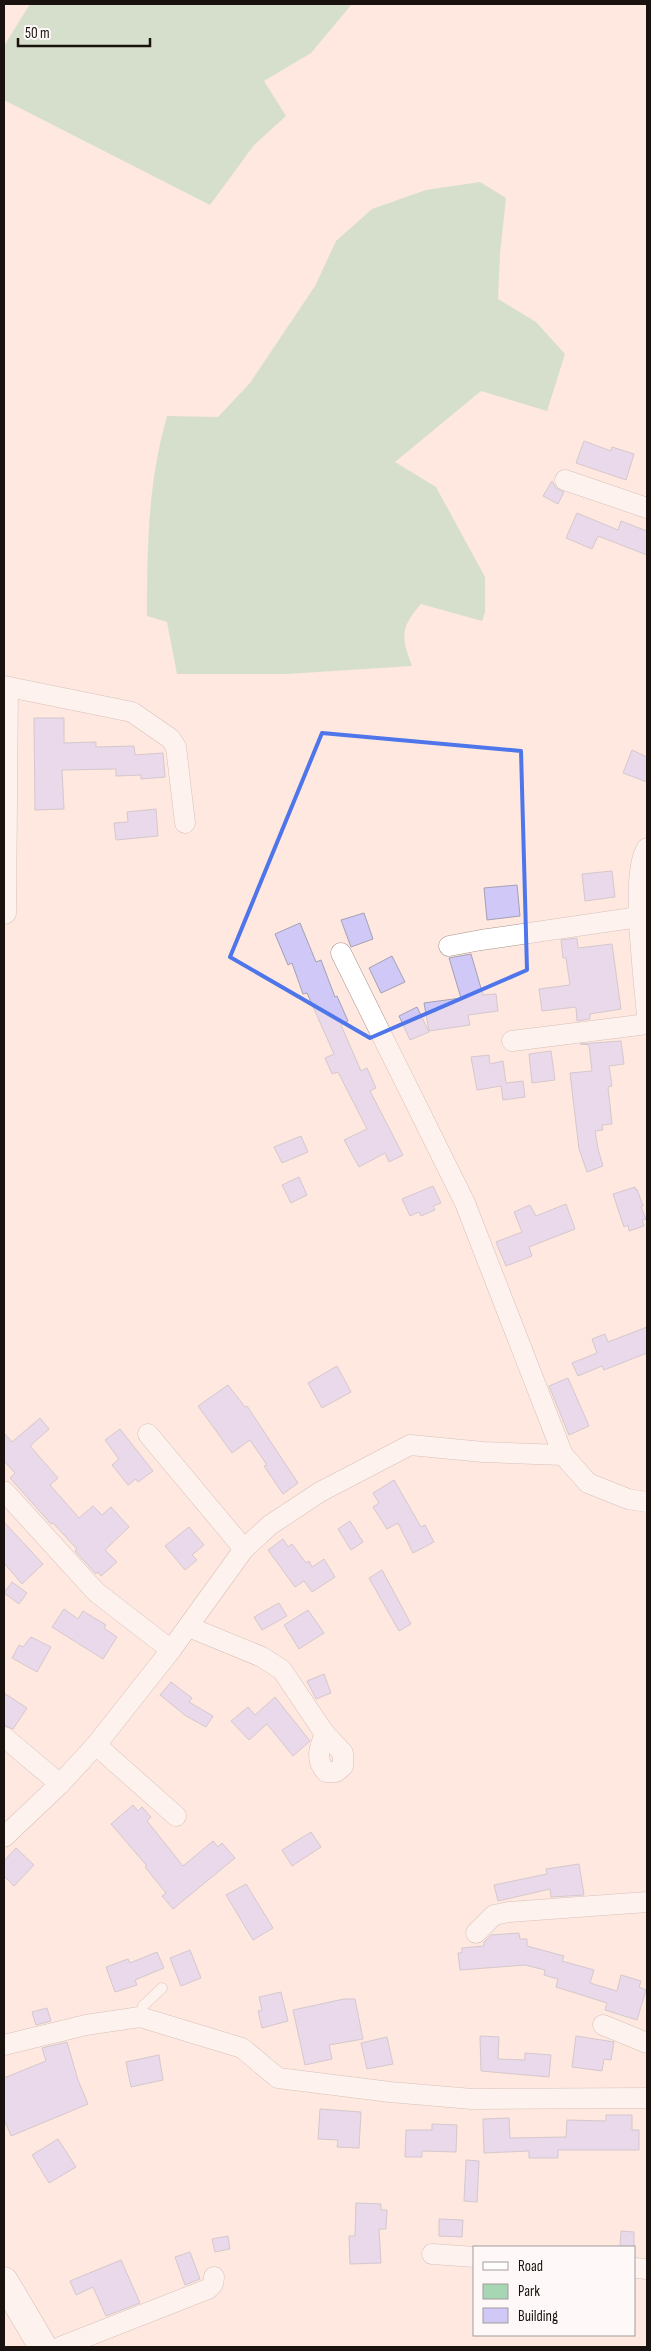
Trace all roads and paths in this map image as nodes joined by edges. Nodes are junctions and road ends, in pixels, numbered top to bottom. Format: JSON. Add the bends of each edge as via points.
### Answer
{"nodes":[{"id":1,"x":565,"y":480,"type":"dead end"},
{"id":2,"x":647,"y":508,"type":"edge"},
{"id":3,"x":6,"y":686,"type":"edge"},
{"id":4,"x":185,"y":824,"type":"dead end"},
{"id":5,"x":647,"y":848,"type":"edge"},
{"id":6,"x":4,"y":914,"type":"edge"},
{"id":7,"x":639,"y":917,"type":"junction"},
{"id":8,"x":449,"y":946,"type":"dead end"},
{"id":9,"x":341,"y":953,"type":"dead end"},
{"id":10,"x":647,"y":1018,"type":"edge"},
{"id":11,"x":647,"y":1024,"type":"edge"},
{"id":12,"x":512,"y":1040,"type":"dead end"},
{"id":13,"x":148,"y":1434,"type":"dead end"},
{"id":14,"x":563,"y":1455,"type":"junction"},
{"id":15,"x":4,"y":1490,"type":"edge"},
{"id":16,"x":647,"y":1502,"type":"edge"},
{"id":17,"x":244,"y":1549,"type":"junction"},
{"id":18,"x":189,"y":1627,"type":"junction"},
{"id":19,"x":171,"y":1650,"type":"junction"},
{"id":20,"x":325,"y":1734,"type":"dead end"},
{"id":21,"x":4,"y":1737,"type":"edge"},
{"id":22,"x":96,"y":1745,"type":"junction"},
{"id":23,"x":60,"y":1784,"type":"junction"},
{"id":24,"x":176,"y":1816,"type":"dead end"},
{"id":25,"x":4,"y":1837,"type":"edge"},
{"id":26,"x":647,"y":1902,"type":"edge"},
{"id":27,"x":476,"y":1933,"type":"dead end"},
{"id":28,"x":162,"y":1988,"type":"dead end"},
{"id":29,"x":140,"y":2017,"type":"junction"},
{"id":30,"x":603,"y":2025,"type":"dead end"},
{"id":31,"x":647,"y":2043,"type":"edge"},
{"id":32,"x":4,"y":2045,"type":"edge"},
{"id":33,"x":647,"y":2098,"type":"edge"},
{"id":34,"x":432,"y":2254,"type":"dead end"},
{"id":35,"x":473,"y":2257,"type":"edge"},
{"id":36,"x":214,"y":2277,"type":"dead end"},
{"id":37,"x":4,"y":2281,"type":"edge"},
{"id":38,"x":44,"y":2347,"type":"edge"},
{"id":39,"x":60,"y":2347,"type":"edge"}],
"edges":[{"from":1,"to":2,"type":"street"},
{"from":3,"to":4,"type":"street","via":[[132,712],[171,739],[176,747]]},
{"from":3,"to":6,"type":"street"},
{"from":5,"to":7,"type":"street","via":[[640,869]]},
{"from":7,"to":8,"type":"street"},
{"from":7,"to":10,"type":"street"},
{"from":9,"to":14,"type":"street","via":[[465,1204]]},
{"from":11,"to":12,"type":"street"},
{"from":13,"to":17,"type":"street"},
{"from":14,"to":16,"type":"street","via":[[588,1483],[628,1499]]},
{"from":14,"to":17,"type":"street","via":[[410,1445],[320,1492],[270,1525]]},
{"from":15,"to":19,"type":"street","via":[[96,1592]]},
{"from":17,"to":18,"type":"street"},
{"from":18,"to":19,"type":"street"},
{"from":18,"to":20,"type":"street","via":[[262,1657],[282,1670]]},
{"from":19,"to":22,"type":"street"},
{"from":21,"to":23,"type":"street"},
{"from":22,"to":23,"type":"street"},
{"from":22,"to":24,"type":"street"},
{"from":23,"to":25,"type":"street"},
{"from":26,"to":27,"type":"street","via":[[509,1912],[494,1915]]},
{"from":28,"to":29,"type":"lane","via":[[143,2006]]},
{"from":29,"to":32,"type":"street","via":[[86,2025]]},
{"from":29,"to":33,"type":"street","via":[[242,2048],[278,2078],[472,2099]]},
{"from":30,"to":31,"type":"street"},
{"from":34,"to":35,"type":"street"},
{"from":36,"to":39,"type":"street","via":[[208,2289]]},
{"from":37,"to":38,"type":"main road"}]}
